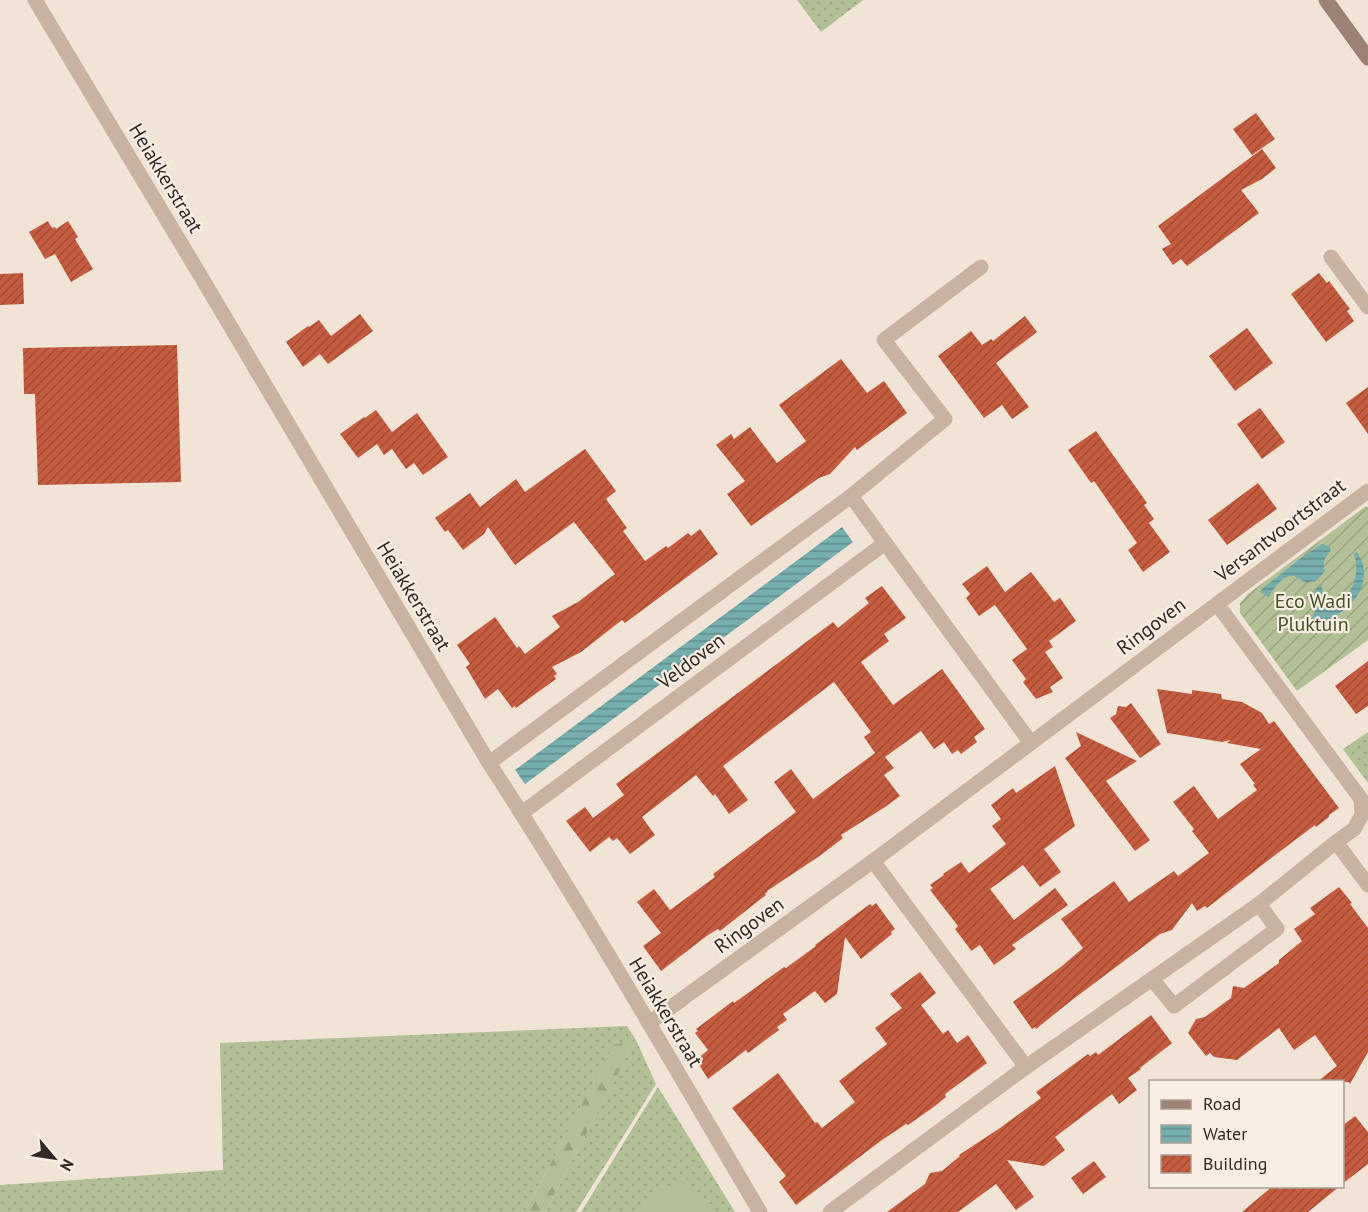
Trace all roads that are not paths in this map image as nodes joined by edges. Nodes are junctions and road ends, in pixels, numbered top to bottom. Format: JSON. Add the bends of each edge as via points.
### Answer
{"nodes":[{"id":1,"x":35,"y":0,"type":"edge"},
{"id":2,"x":1326,"y":0,"type":"edge"},
{"id":3,"x":1368,"y":58,"type":"edge"},
{"id":4,"x":1331,"y":257,"type":"dead end"},
{"id":5,"x":981,"y":267,"type":"dead end"},
{"id":6,"x":1368,"y":307,"type":"edge"},
{"id":7,"x":1368,"y":491,"type":"edge"},
{"id":8,"x":851,"y":496,"type":"junction"},
{"id":9,"x":885,"y":543,"type":"junction"},
{"id":10,"x":1217,"y":604,"type":"junction"},
{"id":11,"x":1031,"y":743,"type":"junction"},
{"id":12,"x":489,"y":763,"type":"junction"},
{"id":13,"x":522,"y":813,"type":"junction"},
{"id":14,"x":1336,"y":842,"type":"junction"},
{"id":15,"x":873,"y":861,"type":"junction"},
{"id":16,"x":1366,"y":879,"type":"edge"},
{"id":17,"x":1259,"y":904,"type":"junction"},
{"id":18,"x":1152,"y":979,"type":"junction"},
{"id":19,"x":649,"y":1023,"type":"junction"},
{"id":20,"x":1026,"y":1067,"type":"junction"},
{"id":21,"x":760,"y":1212,"type":"edge"},
{"id":22,"x":830,"y":1212,"type":"edge"}],
"edges":[{"from":1,"to":12,"type":"street","name":"Heiakkerstraat"},
{"from":2,"to":3,"type":"street"},
{"from":4,"to":6,"type":"street"},
{"from":5,"to":8,"type":"street","name":"Veldoven","via":[[884,340],[945,419]]},
{"from":7,"to":10,"type":"street","name":"Versantvoortstraat"},
{"from":8,"to":9,"type":"street"},
{"from":8,"to":12,"type":"street","name":"Veldoven"},
{"from":9,"to":11,"type":"street"},
{"from":9,"to":13,"type":"street","name":"Veldoven"},
{"from":10,"to":11,"type":"street","name":"Ringoven"},
{"from":10,"to":14,"type":"street","name":"Ringoven","via":[[1360,799],[1362,814],[1354,829]]},
{"from":11,"to":15,"type":"street","name":"Ringoven"},
{"from":12,"to":13,"type":"street","name":"Heiakkerstraat"},
{"from":13,"to":19,"type":"street","name":"Heiakkerstraat"},
{"from":14,"to":16,"type":"street"},
{"from":14,"to":17,"type":"street","name":"Ringoven"},
{"from":15,"to":19,"type":"street","name":"Ringoven"},
{"from":15,"to":20,"type":"street"},
{"from":17,"to":18,"type":"street","name":"Ringoven"},
{"from":17,"to":18,"type":"street","via":[[1277,929],[1174,1006]]},
{"from":18,"to":20,"type":"street","name":"Ringoven"},
{"from":19,"to":21,"type":"street","name":"Heiakkerstraat"},
{"from":20,"to":22,"type":"street","name":"Ringoven"}]}
